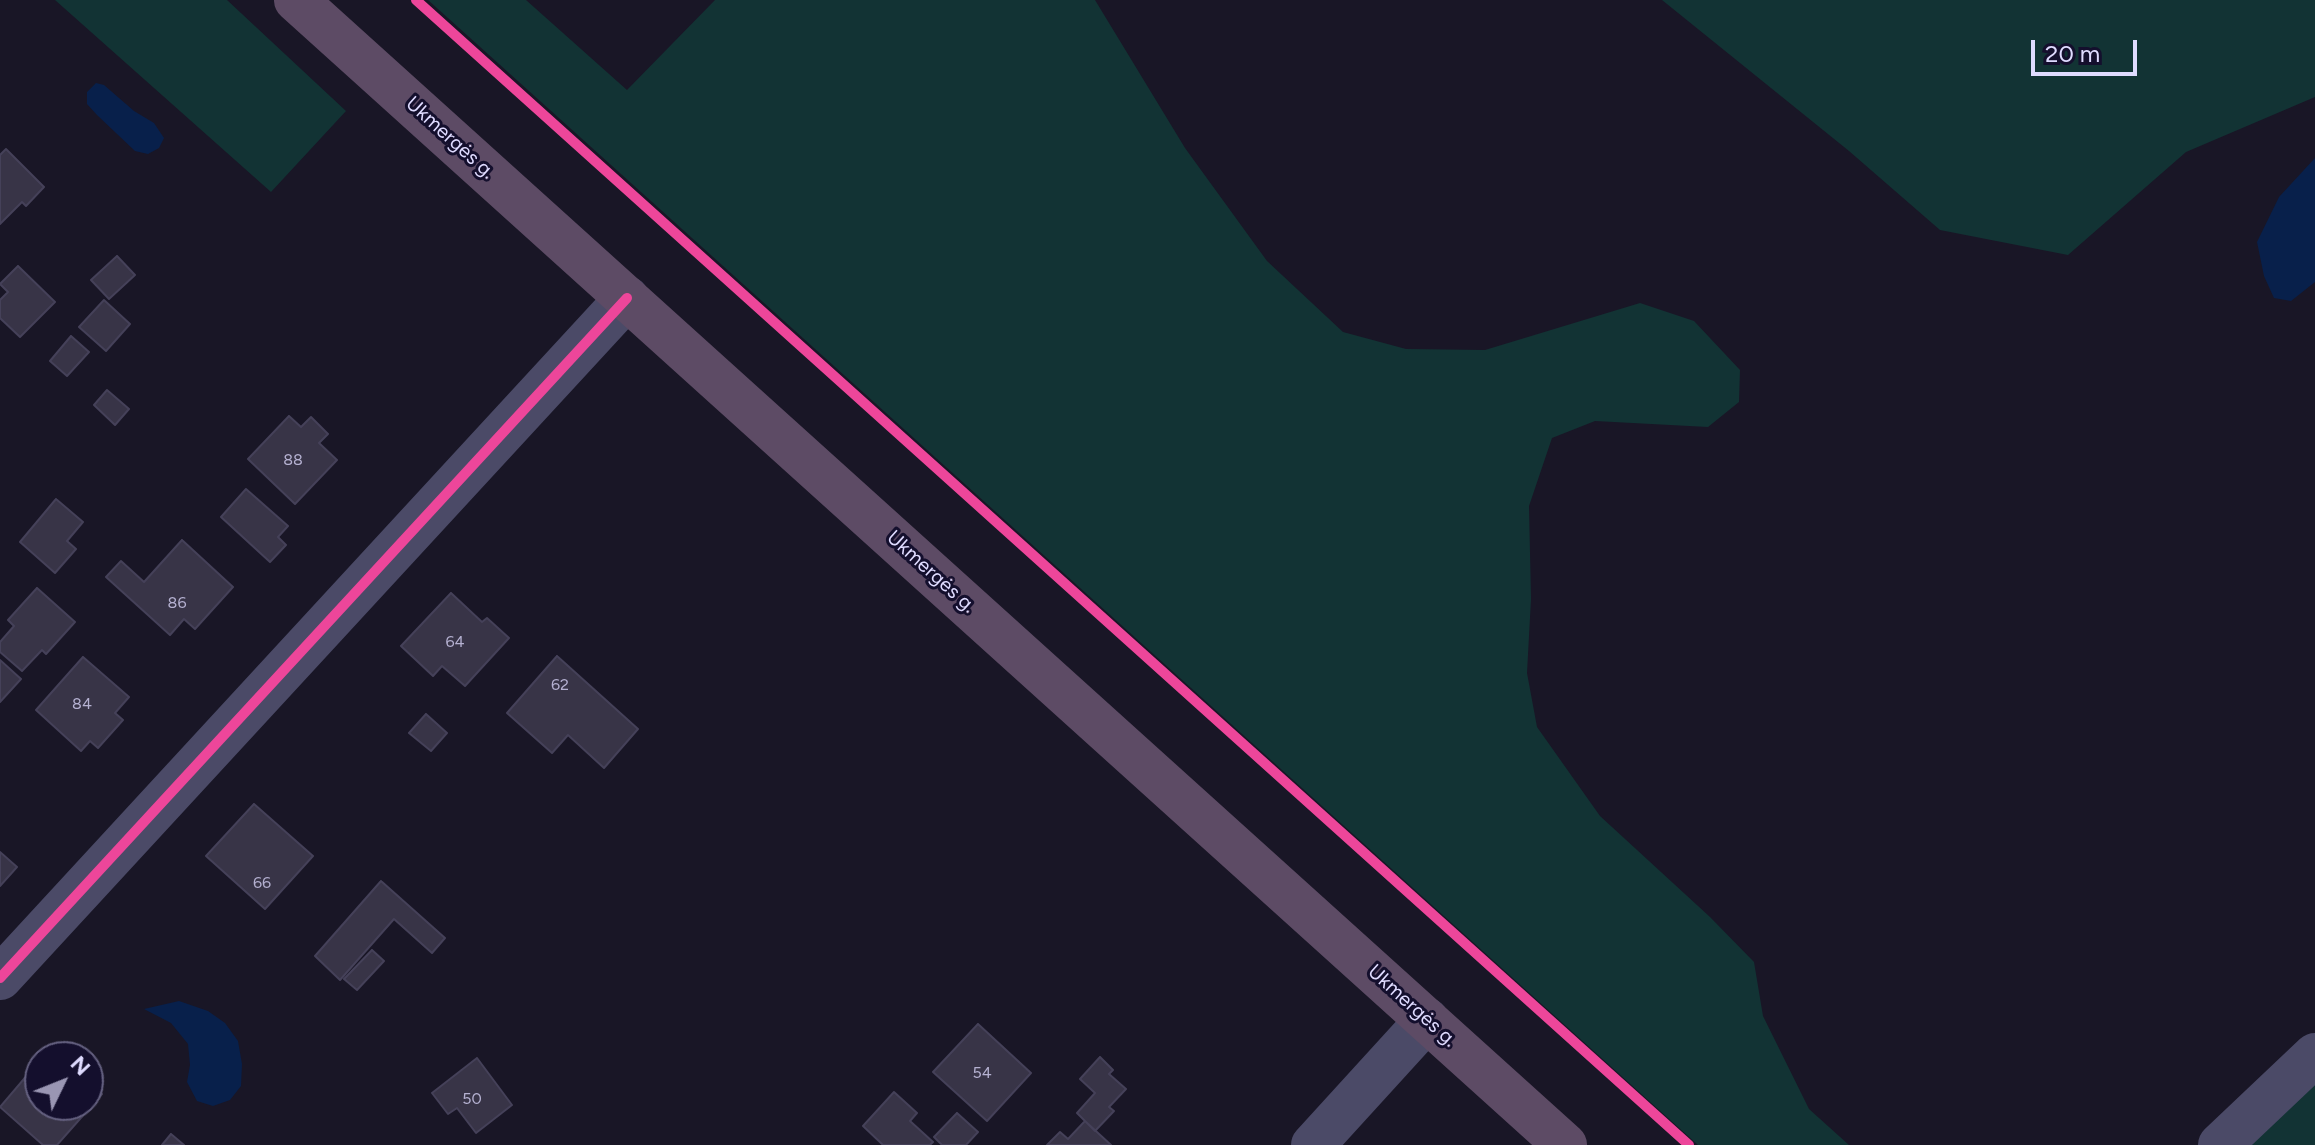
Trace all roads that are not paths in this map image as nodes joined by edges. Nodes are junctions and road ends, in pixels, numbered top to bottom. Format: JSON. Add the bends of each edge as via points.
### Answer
{"nodes":[{"id":1,"x":296,"y":0,"type":"edge"},
{"id":2,"x":627,"y":298,"type":"junction"},
{"id":3,"x":0,"y":978,"type":"edge"},
{"id":4,"x":1427,"y":1020,"type":"junction"},
{"id":5,"x":2315,"y":1055,"type":"edge"},
{"id":6,"x":1313,"y":1145,"type":"edge"},
{"id":7,"x":1565,"y":1145,"type":"edge"},
{"id":8,"x":2220,"y":1145,"type":"edge"}],
"edges":[{"from":1,"to":2,"type":"highway","name":"Ukmergės g."},
{"from":2,"to":3,"type":"street"},
{"from":2,"to":4,"type":"highway","name":"Ukmergės g."},
{"from":4,"to":6,"type":"street"},
{"from":4,"to":7,"type":"highway","name":"Ukmergės g."},
{"from":5,"to":8,"type":"street"}]}
